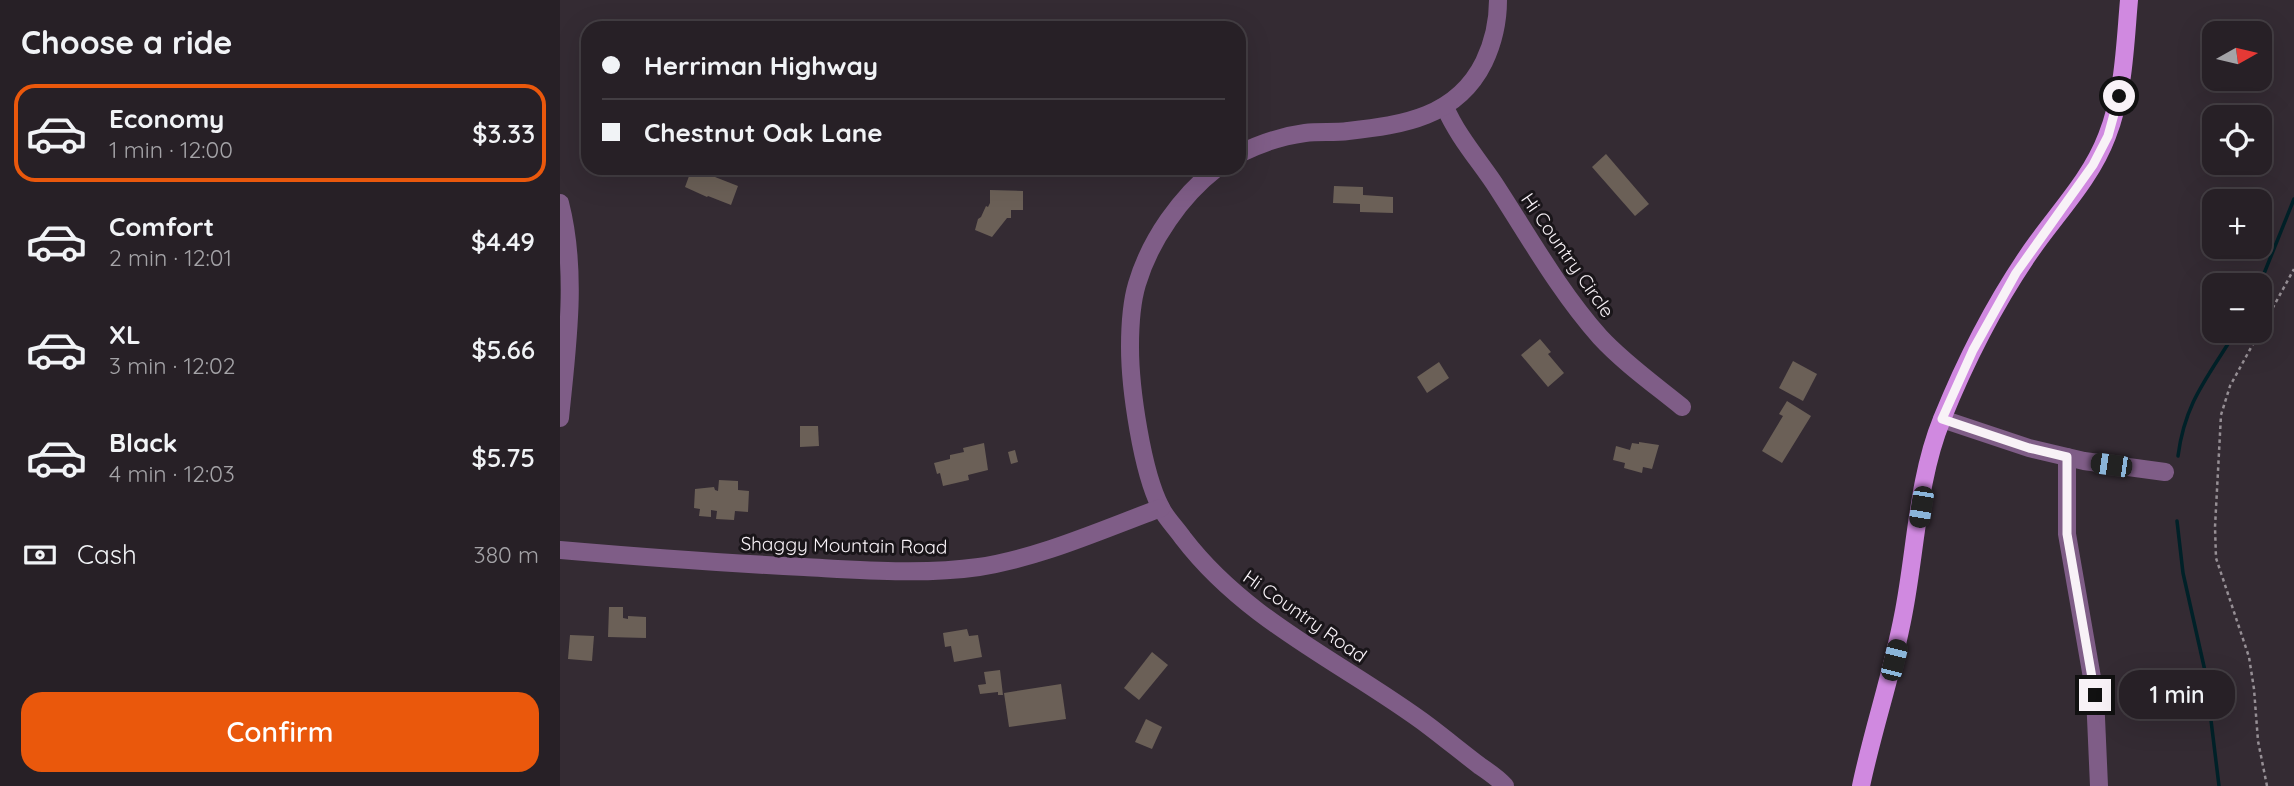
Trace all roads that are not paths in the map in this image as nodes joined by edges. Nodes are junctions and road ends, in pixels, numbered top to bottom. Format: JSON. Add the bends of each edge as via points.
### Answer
{"nodes":[{"id":1,"x":1498,"y":0,"type":"edge"},
{"id":2,"x":2129,"y":0,"type":"edge"},
{"id":3,"x":1445,"y":107,"type":"junction"},
{"id":4,"x":1246,"y":151,"type":"edge"},
{"id":5,"x":1207,"y":175,"type":"edge"},
{"id":6,"x":560,"y":203,"type":"edge"},
{"id":7,"x":1682,"y":407,"type":"dead end"},
{"id":8,"x":560,"y":418,"type":"edge"},
{"id":9,"x":1942,"y":419,"type":"junction"},
{"id":10,"x":2067,"y":457,"type":"junction"},
{"id":11,"x":2165,"y":472,"type":"dead end"},
{"id":12,"x":1161,"y":508,"type":"junction"},
{"id":13,"x":560,"y":550,"type":"edge"},
{"id":14,"x":1505,"y":786,"type":"edge"},
{"id":15,"x":1861,"y":786,"type":"edge"},
{"id":16,"x":2099,"y":786,"type":"edge"}],
"edges":[{"from":1,"to":3,"type":"street","via":[[1498,23],[1476,79]]},
{"from":2,"to":9,"type":"main road","via":[[2119,96],[2101,151],[2016,273],[1973,350]]},
{"from":3,"to":4,"type":"street","via":[[1396,124],[1282,137]]},
{"from":3,"to":7,"type":"street","name":"Hi Country Circle","via":[[1543,260],[1602,340]]},
{"from":5,"to":12,"type":"street","name":"Hi Country Road","via":[[1163,229],[1147,257],[1130,325],[1133,394],[1147,467]]},
{"from":6,"to":8,"type":"street","via":[[570,272]]},
{"from":9,"to":10,"type":"street"},
{"from":9,"to":15,"type":"main road","via":[[1928,464],[1898,643]]},
{"from":10,"to":11,"type":"street"},
{"from":10,"to":16,"type":"street","via":[[2067,534],[2095,695]]},
{"from":12,"to":13,"type":"street","name":"Shaggy Mountain Road","via":[[1009,561],[947,570],[682,561]]},
{"from":12,"to":14,"type":"street","name":"Hi Country Road","via":[[1227,588],[1315,653],[1406,710]]}]}
